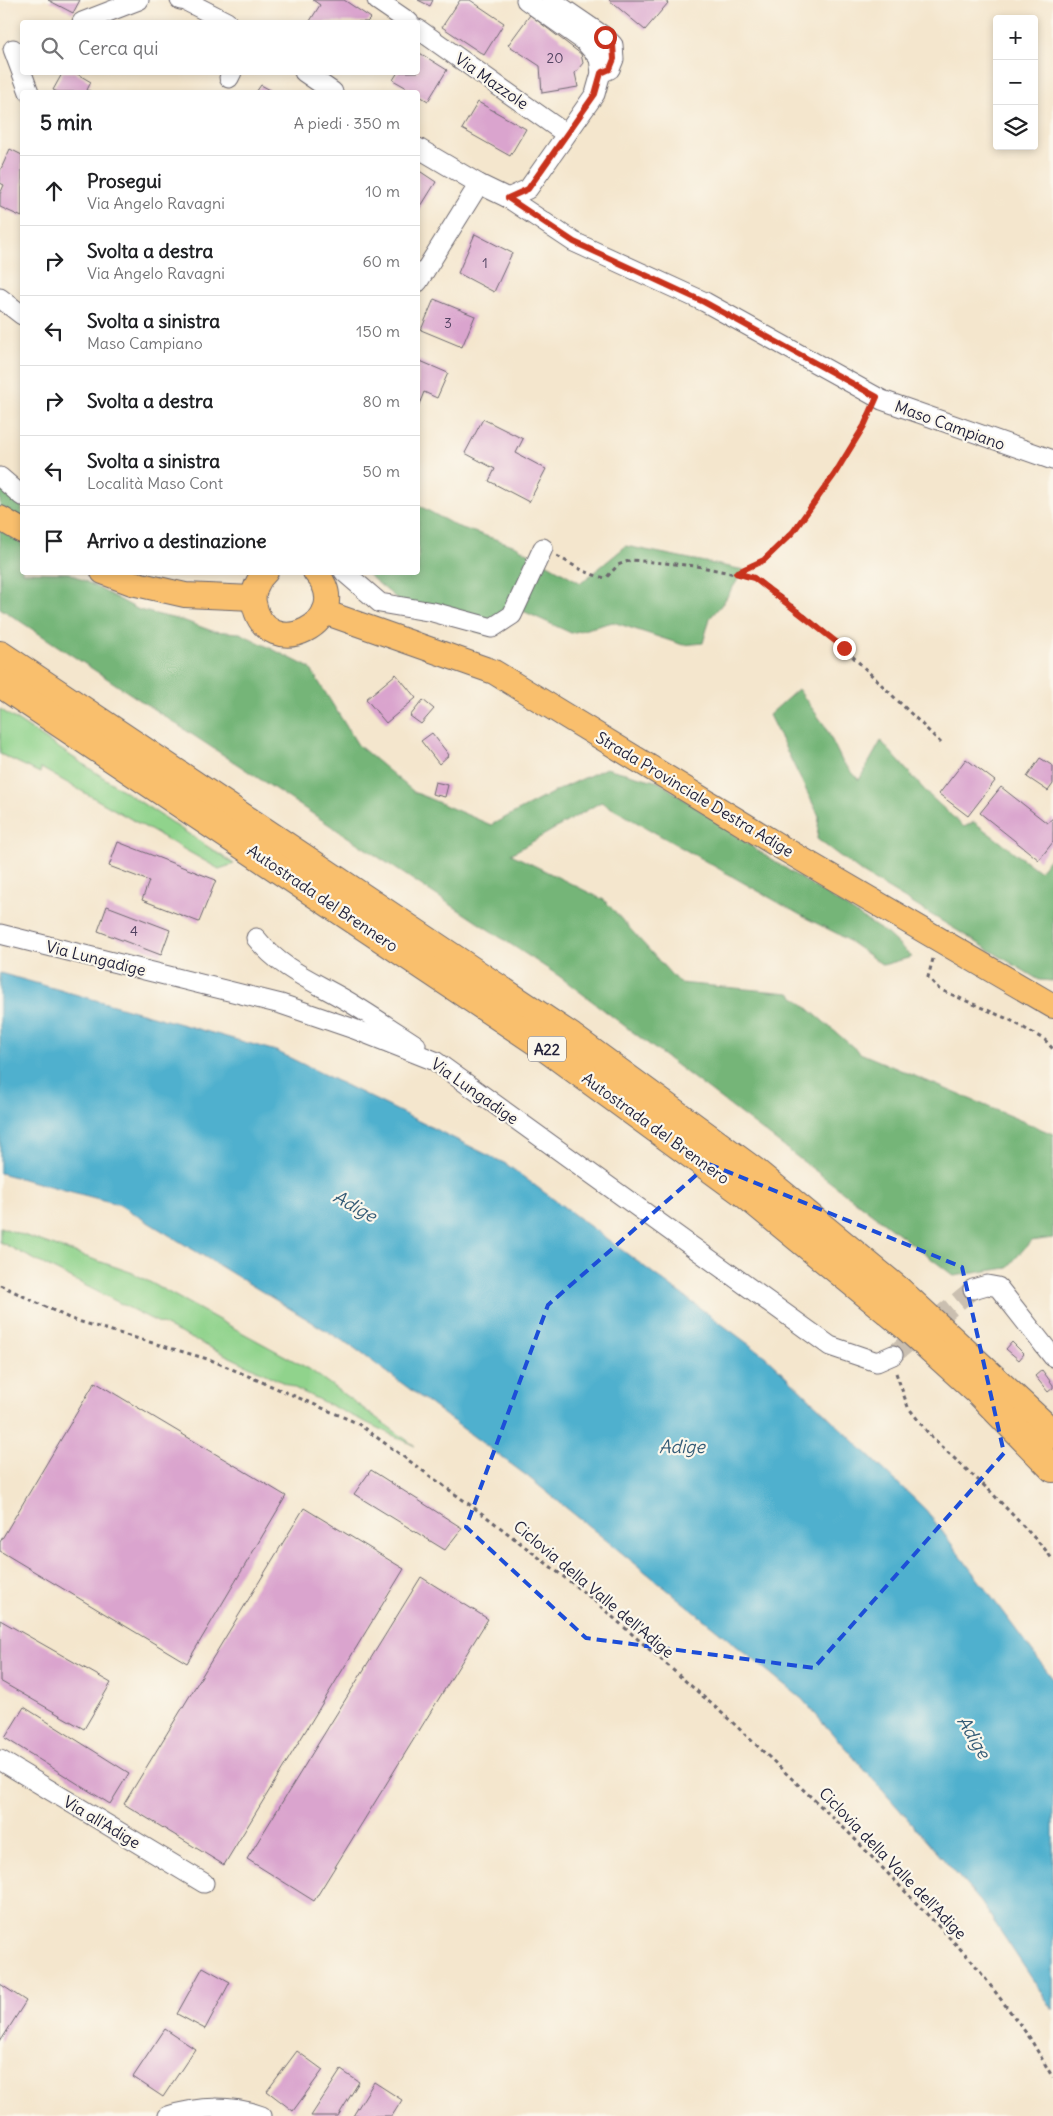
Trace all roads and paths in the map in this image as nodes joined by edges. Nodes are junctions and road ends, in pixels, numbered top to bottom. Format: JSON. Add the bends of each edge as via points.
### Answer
{"nodes":[{"id":1,"x":140,"y":0,"type":"edge"},
{"id":2,"x":180,"y":0,"type":"edge"},
{"id":3,"x":377,"y":0,"type":"edge"},
{"id":4,"x":526,"y":0,"type":"edge"},
{"id":5,"x":551,"y":0,"type":"edge"},
{"id":6,"x":87,"y":20,"type":"edge"},
{"id":7,"x":223,"y":20,"type":"edge"},
{"id":8,"x":406,"y":20,"type":"edge"},
{"id":9,"x":420,"y":29,"type":"edge"},
{"id":10,"x":12,"y":50,"type":"edge"},
{"id":11,"x":20,"y":70,"type":"edge"},
{"id":12,"x":601,"y":73,"type":"junction"},
{"id":13,"x":22,"y":75,"type":"edge"},
{"id":14,"x":308,"y":75,"type":"edge"},
{"id":15,"x":28,"y":90,"type":"edge"},
{"id":16,"x":330,"y":90,"type":"edge"},
{"id":17,"x":566,"y":134,"type":"junction"},
{"id":18,"x":420,"y":149,"type":"edge"},
{"id":19,"x":479,"y":184,"type":"junction"},
{"id":20,"x":508,"y":198,"type":"junction"},
{"id":21,"x":420,"y":279,"type":"edge"},
{"id":22,"x":0,"y":298,"type":"edge"},
{"id":23,"x":20,"y":313,"type":"edge"},
{"id":24,"x":877,"y":397,"type":"junction"},
{"id":25,"x":1053,"y":460,"type":"edge"},
{"id":26,"x":0,"y":477,"type":"edge"},
{"id":27,"x":20,"y":494,"type":"edge"},
{"id":28,"x":0,"y":518,"type":"edge"},
{"id":29,"x":20,"y":530,"type":"edge"},
{"id":30,"x":543,"y":548,"type":"joint"},
{"id":31,"x":736,"y":573,"type":"junction"},
{"id":32,"x":111,"y":575,"type":"edge"},
{"id":33,"x":262,"y":575,"type":"edge"},
{"id":34,"x":318,"y":575,"type":"edge"},
{"id":35,"x":347,"y":575,"type":"edge"},
{"id":36,"x":253,"y":598,"type":"junction"},
{"id":37,"x":324,"y":612,"type":"junction"},
{"id":38,"x":0,"y":655,"type":"edge"},
{"id":39,"x":0,"y":683,"type":"edge"},
{"id":40,"x":942,"y":744,"type":"dead end"},
{"id":41,"x":0,"y":934,"type":"edge"},
{"id":42,"x":256,"y":938,"type":"dead end"},
{"id":43,"x":942,"y":941,"type":"junction"},
{"id":44,"x":1053,"y":1006,"type":"edge"},
{"id":45,"x":1053,"y":1049,"type":"edge"},
{"id":46,"x":435,"y":1061,"type":"junction"},
{"id":47,"x":0,"y":1285,"type":"edge"},
{"id":48,"x":973,"y":1289,"type":"tunnel mouth"},
{"id":49,"x":1053,"y":1357,"type":"edge"},
{"id":50,"x":885,"y":1358,"type":"joint"},
{"id":51,"x":1053,"y":1434,"type":"edge"},
{"id":52,"x":1053,"y":1468,"type":"edge"},
{"id":53,"x":1053,"y":1560,"type":"edge"},
{"id":54,"x":0,"y":1760,"type":"edge"},
{"id":55,"x":204,"y":1883,"type":"dead end"},
{"id":56,"x":1053,"y":2078,"type":"edge"},
{"id":57,"x":168,"y":2116,"type":"edge"},
{"id":58,"x":262,"y":2116,"type":"edge"}],
"edges":[{"from":1,"to":6,"type":"street"},
{"from":2,"to":7,"type":"street"},
{"from":3,"to":8,"type":"street"},
{"from":4,"to":12,"type":"street","via":[[584,42],[599,58]]},
{"from":5,"to":12,"type":"street","via":[[613,45],[614,59],[610,69]]},
{"from":9,"to":17,"type":"street","name":"Via Mazzole"},
{"from":10,"to":11,"type":"street"},
{"from":12,"to":17,"type":"street","via":[[595,94]]},
{"from":13,"to":15,"type":"street"},
{"from":14,"to":16,"type":"street"},
{"from":17,"to":20,"type":"street","via":[[528,189]]},
{"from":18,"to":19,"type":"street","name":"Maso Campiano"},
{"from":19,"to":20,"type":"street","name":"Maso Campiano"},
{"from":19,"to":21,"type":"street"},
{"from":20,"to":24,"type":"street","name":"Maso Campiano","via":[[574,242],[704,302]]},
{"from":22,"to":23,"type":"street"},
{"from":24,"to":25,"type":"street","name":"Maso Campiano"},
{"from":24,"to":31,"type":"path","via":[[864,426],[834,475],[793,532],[764,560]]},
{"from":26,"to":27,"type":"street"},
{"from":28,"to":29,"type":"main road"},
{"from":30,"to":31,"type":"path","via":[[598,577],[606,578],[618,565],[631,560]]},
{"from":30,"to":35,"type":"street","via":[[512,615],[492,628],[433,612],[380,603]]},
{"from":31,"to":40,"type":"path","via":[[754,578],[844,648]]},
{"from":32,"to":36,"type":"main road","via":[[184,595]]},
{"from":33,"to":36,"type":"main road"},
{"from":34,"to":37,"type":"main road","via":[[327,595]]},
{"from":36,"to":37,"type":"main road","via":[[256,612],[264,625],[276,633],[305,632],[317,624]]},
{"from":37,"to":43,"type":"main road","name":"Strada Provinciale Destra Adige","via":[[494,672]]},
{"from":38,"to":51,"type":"highway","name":"Autostrada del Brennero","number":"A22","via":[[571,1037],[756,1172],[898,1290]]},
{"from":39,"to":52,"type":"highway","name":"Autostrada del Brennero","number":"A22","via":[[542,1045],[744,1193],[906,1326],[981,1394]]},
{"from":41,"to":46,"type":"street","name":"Via Lungadige","via":[[281,1004]]},
{"from":42,"to":46,"type":"street","via":[[269,955],[429,1052]]},
{"from":43,"to":44,"type":"main road","name":"Strada Provinciale Destra Adige"},
{"from":43,"to":45,"type":"path","via":[[928,977],[939,989],[1010,1020],[1045,1040]]},
{"from":46,"to":50,"type":"street","name":"Via Lungadige","via":[[830,1346]]},
{"from":47,"to":56,"type":"path","name":"Ciclovia della Valle dell'Adige","via":[[71,1320],[211,1360],[357,1424],[488,1518],[598,1605],[731,1721],[847,1831],[972,1961],[1030,2038]]},
{"from":48,"to":49,"type":"street","via":[[987,1285],[998,1287]]},
{"from":50,"to":53,"type":"path","via":[[894,1370],[908,1407],[932,1438],[990,1491]]},
{"from":54,"to":55,"type":"street","name":"Via all'Adige"},
{"from":57,"to":58,"type":"street","via":[[202,2107]]}]}
